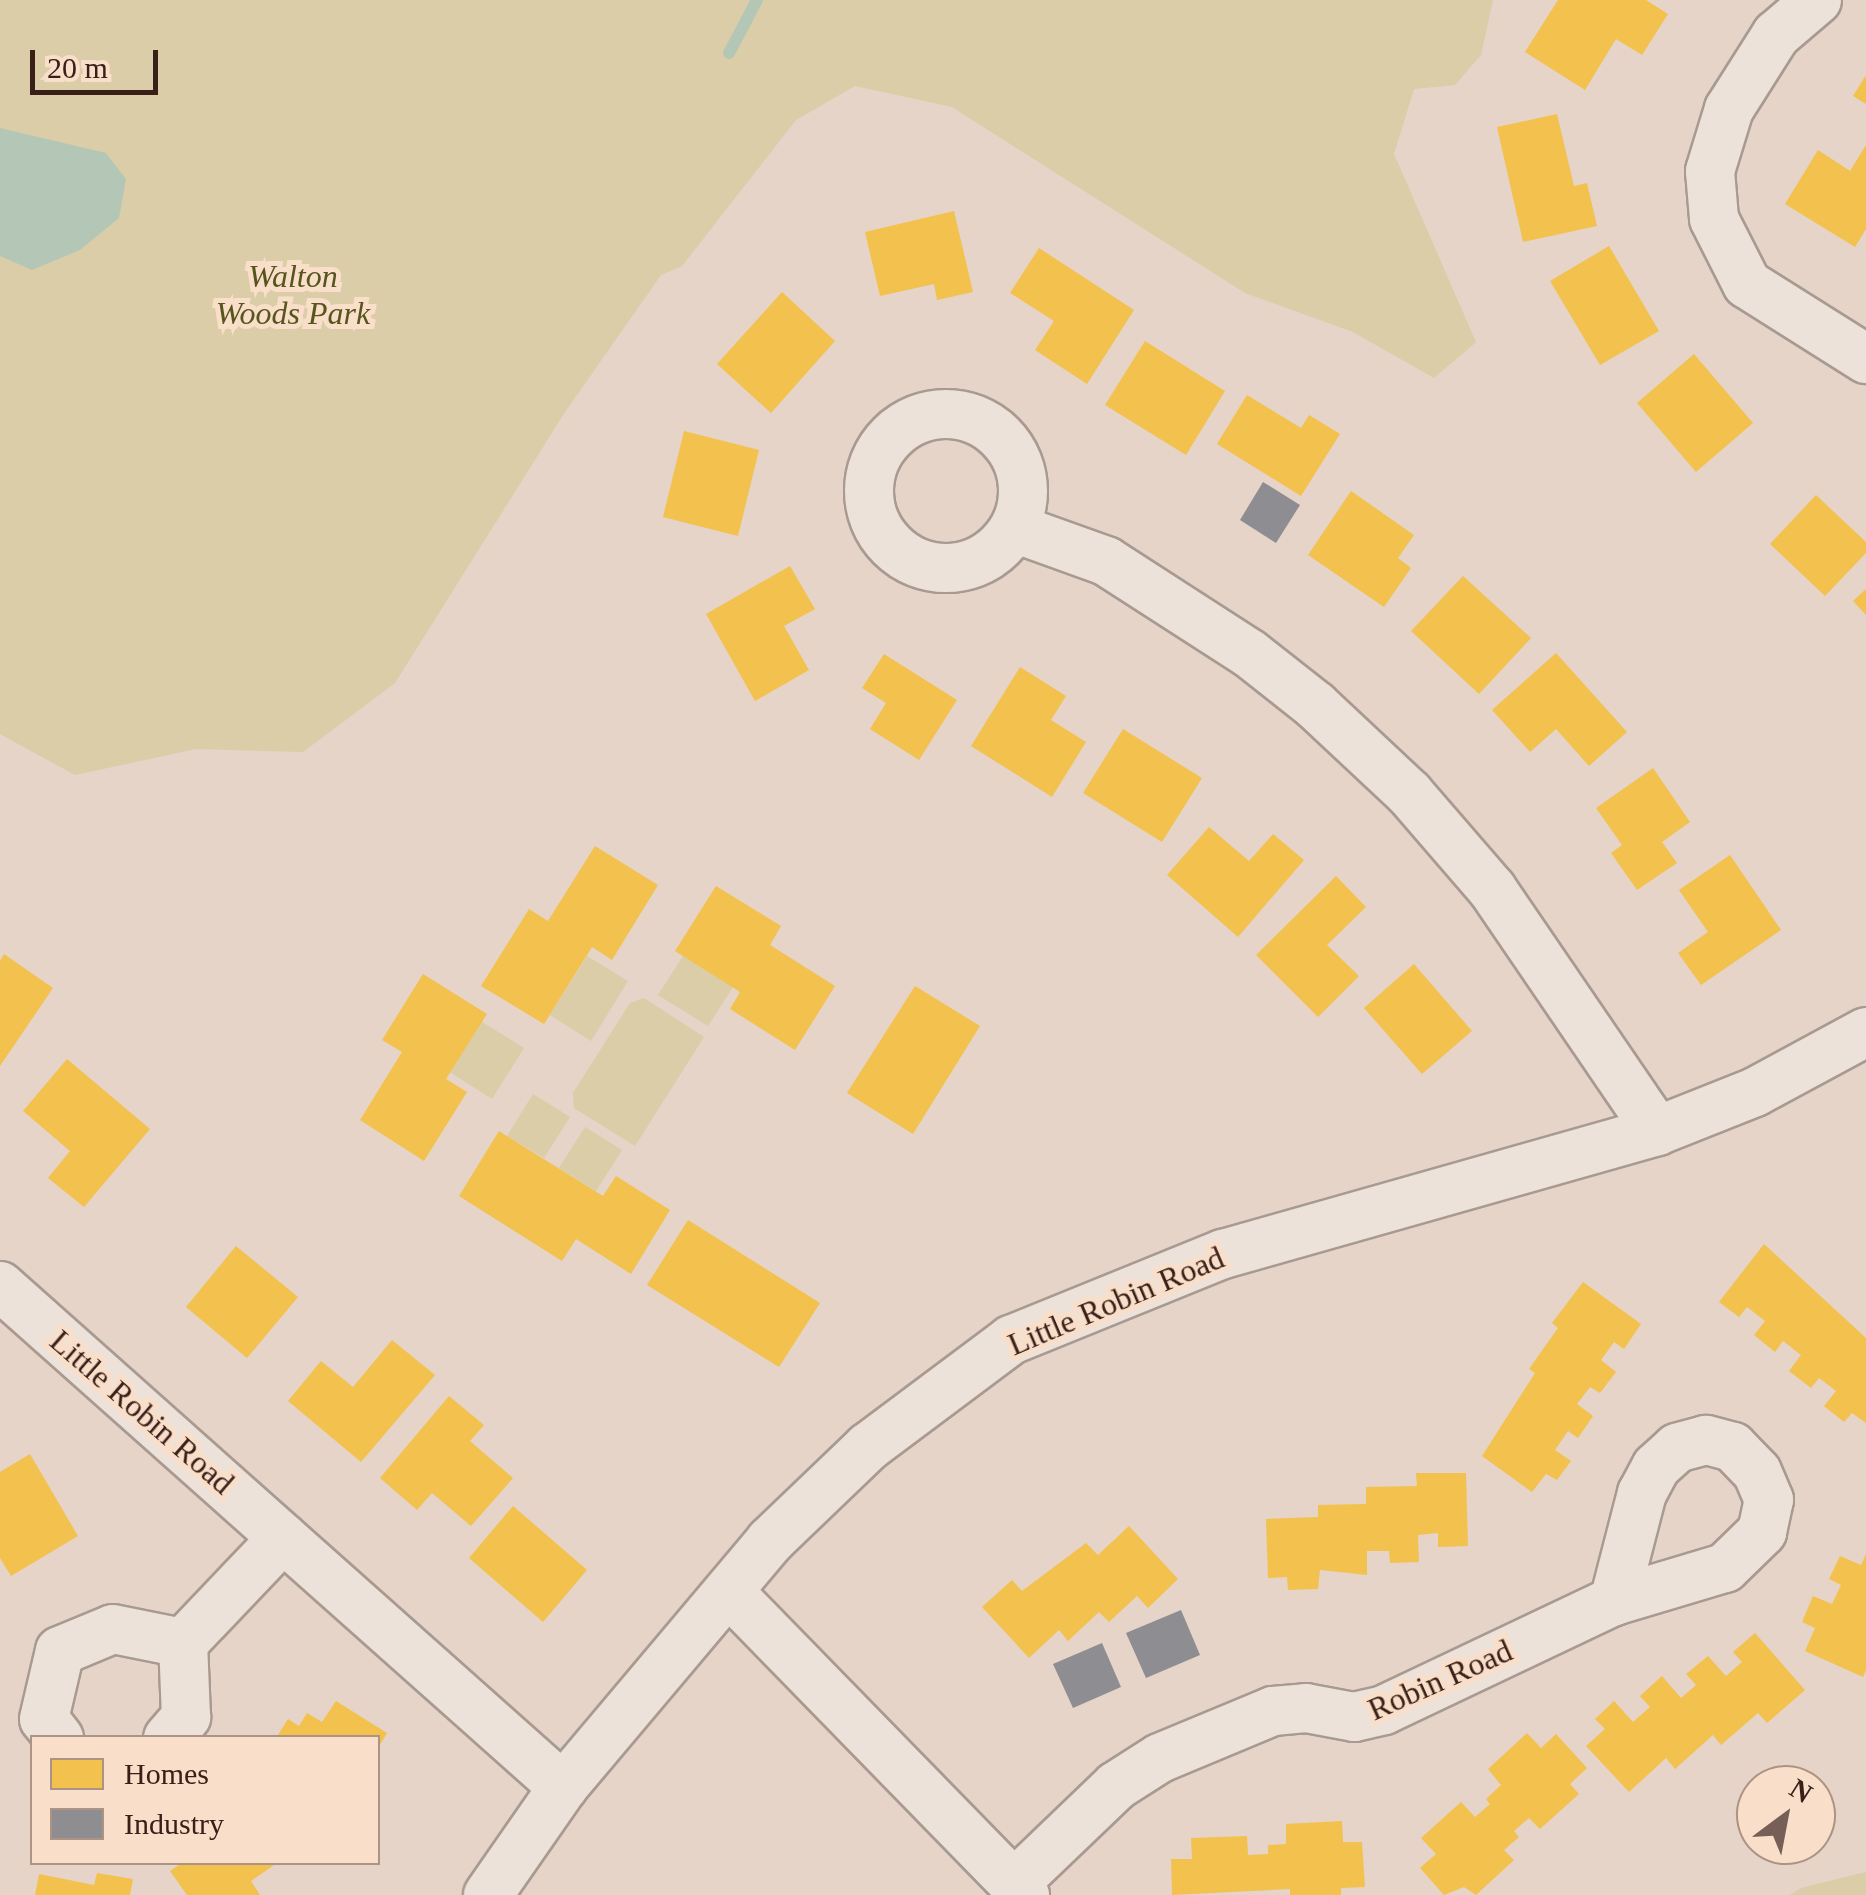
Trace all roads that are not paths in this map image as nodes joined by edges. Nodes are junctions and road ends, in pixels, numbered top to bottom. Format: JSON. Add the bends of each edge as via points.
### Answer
{"nodes":[{"id":1,"x":1817,"y":0,"type":"edge"},
{"id":2,"x":1774,"y":18,"type":"edge"},
{"id":3,"x":1866,"y":360,"type":"edge"},
{"id":4,"x":1014,"y":528,"type":"dead end"},
{"id":5,"x":1866,"y":1032,"type":"edge"},
{"id":6,"x":1657,"y":1131,"type":"junction"},
{"id":7,"x":0,"y":1286,"type":"edge"},
{"id":8,"x":284,"y":1538,"type":"junction"},
{"id":9,"x":729,"y":1592,"type":"junction"},
{"id":10,"x":1614,"y":1601,"type":"dead end"},
{"id":11,"x":183,"y":1644,"type":"junction"},
{"id":12,"x":57,"y":1735,"type":"edge"},
{"id":13,"x":171,"y":1735,"type":"edge"},
{"id":14,"x":563,"y":1787,"type":"junction"},
{"id":15,"x":1020,"y":1889,"type":"edge"},
{"id":16,"x":488,"y":1895,"type":"edge"}],
"edges":[{"from":1,"to":2,"type":"street"},
{"from":2,"to":3,"type":"street","via":[[1714,148],[1714,219],[1747,284]]},
{"from":4,"to":6,"type":"street","via":[[1106,561],[1250,654],[1409,793],[1492,890]]},
{"from":5,"to":6,"type":"street","name":"Little Robin Road","via":[[1755,1092]]},
{"from":6,"to":9,"type":"street","name":"Little Robin Road","via":[[1222,1254],[1011,1340],[868,1447],[782,1528]]},
{"from":7,"to":8,"type":"street","name":"Little Robin Road"},
{"from":8,"to":11,"type":"street"},
{"from":8,"to":14,"type":"street","name":"Little Robin Road"},
{"from":9,"to":14,"type":"street","name":"Little Robin Road"},
{"from":9,"to":15,"type":"street","name":"Robin Road"},
{"from":10,"to":15,"type":"street","name":"Robin Road","via":[[1384,1710],[1354,1717],[1306,1708],[1273,1711],[1160,1758],[1116,1786]]},
{"from":11,"to":12,"type":"street","via":[[113,1629],[60,1651],[44,1719]]},
{"from":11,"to":13,"type":"street","via":[[186,1717]]},
{"from":14,"to":16,"type":"street","name":"Little Robin Road"}]}
